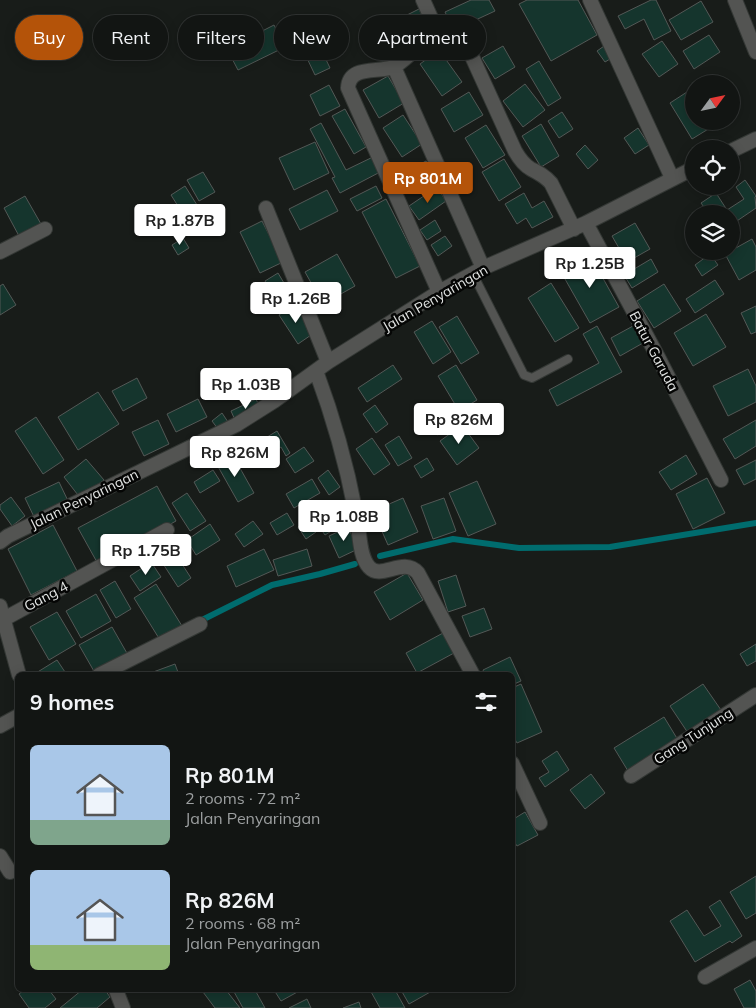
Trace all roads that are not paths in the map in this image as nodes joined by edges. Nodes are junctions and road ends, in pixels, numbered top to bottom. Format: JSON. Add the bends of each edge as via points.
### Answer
{"nodes":[{"id":1,"x":423,"y":0,"type":"edge"},
{"id":2,"x":590,"y":0,"type":"edge"},
{"id":3,"x":735,"y":0,"type":"edge"},
{"id":4,"x":756,"y":52,"type":"edge"},
{"id":5,"x":473,"y":60,"type":"edge"},
{"id":6,"x":394,"y":67,"type":"junction"},
{"id":7,"x":756,"y":139,"type":"edge"},
{"id":8,"x":740,"y":146,"type":"edge"},
{"id":9,"x":685,"y":172,"type":"edge"},
{"id":10,"x":672,"y":178,"type":"junction"},
{"id":11,"x":266,"y":208,"type":"dead end"},
{"id":12,"x":580,"y":226,"type":"junction"},
{"id":13,"x":45,"y":229,"type":"dead end"},
{"id":14,"x":0,"y":252,"type":"edge"},
{"id":15,"x":478,"y":271,"type":"junction"},
{"id":16,"x":439,"y":292,"type":"junction"},
{"id":17,"x":568,"y":359,"type":"dead end"},
{"id":18,"x":328,"y":362,"type":"junction"},
{"id":19,"x":316,"y":371,"type":"junction"},
{"id":20,"x":721,"y":480,"type":"dead end"},
{"id":21,"x":167,"y":530,"type":"dead end"},
{"id":22,"x":0,"y":542,"type":"edge"},
{"id":23,"x":2,"y":612,"type":"edge"},
{"id":24,"x":200,"y":624,"type":"dead end"},
{"id":25,"x":18,"y":672,"type":"edge"},
{"id":26,"x":105,"y":672,"type":"edge"},
{"id":27,"x":471,"y":672,"type":"edge"},
{"id":28,"x":756,"y":695,"type":"edge"},
{"id":29,"x":15,"y":718,"type":"edge"},
{"id":30,"x":0,"y":726,"type":"edge"},
{"id":31,"x":515,"y":768,"type":"edge"},
{"id":32,"x":631,"y":776,"type":"dead end"},
{"id":33,"x":540,"y":822,"type":"dead end"},
{"id":34,"x":0,"y":856,"type":"edge"},
{"id":35,"x":10,"y":872,"type":"dead end"},
{"id":36,"x":756,"y":948,"type":"edge"},
{"id":37,"x":705,"y":977,"type":"dead end"},
{"id":38,"x":117,"y":992,"type":"edge"},
{"id":39,"x":123,"y":1008,"type":"edge"}],
"edges":[{"from":1,"to":6,"type":"street","via":[[435,32]]},
{"from":2,"to":10,"type":"street"},
{"from":3,"to":4,"type":"street"},
{"from":5,"to":12,"type":"street","name":"Batur Garuda","via":[[514,151],[530,168],[546,176]]},
{"from":6,"to":15,"type":"street"},
{"from":6,"to":16,"type":"street","via":[[360,72],[350,79],[348,88]]},
{"from":7,"to":8,"type":"street"},
{"from":9,"to":10,"type":"street","name":"Jalan Penyaringan"},
{"from":10,"to":12,"type":"street","name":"Jalan Penyaringan"},
{"from":11,"to":18,"type":"street"},
{"from":12,"to":15,"type":"street","name":"Jalan Penyaringan"},
{"from":12,"to":20,"type":"street","name":"Batur Garuda","via":[[662,366]]},
{"from":13,"to":14,"type":"street"},
{"from":15,"to":16,"type":"street","name":"Jalan Penyaringan"},
{"from":15,"to":17,"type":"lane","via":[[524,375],[532,378]]},
{"from":16,"to":18,"type":"street","name":"Jalan Penyaringan"},
{"from":18,"to":19,"type":"street","name":"Jalan Penyaringan"},
{"from":19,"to":22,"type":"street","name":"Jalan Penyaringan","via":[[236,425]]},
{"from":19,"to":27,"type":"street","via":[[332,414],[352,488],[363,555],[368,566],[380,571],[406,566],[414,568]]},
{"from":21,"to":23,"type":"street","name":"Gang 4"},
{"from":23,"to":25,"type":"street"},
{"from":24,"to":26,"type":"street"},
{"from":28,"to":32,"type":"street","name":"Gang Tunjung"},
{"from":29,"to":30,"type":"street"},
{"from":31,"to":33,"type":"street"},
{"from":34,"to":35,"type":"street"},
{"from":36,"to":37,"type":"street"},
{"from":38,"to":39,"type":"street"}]}
